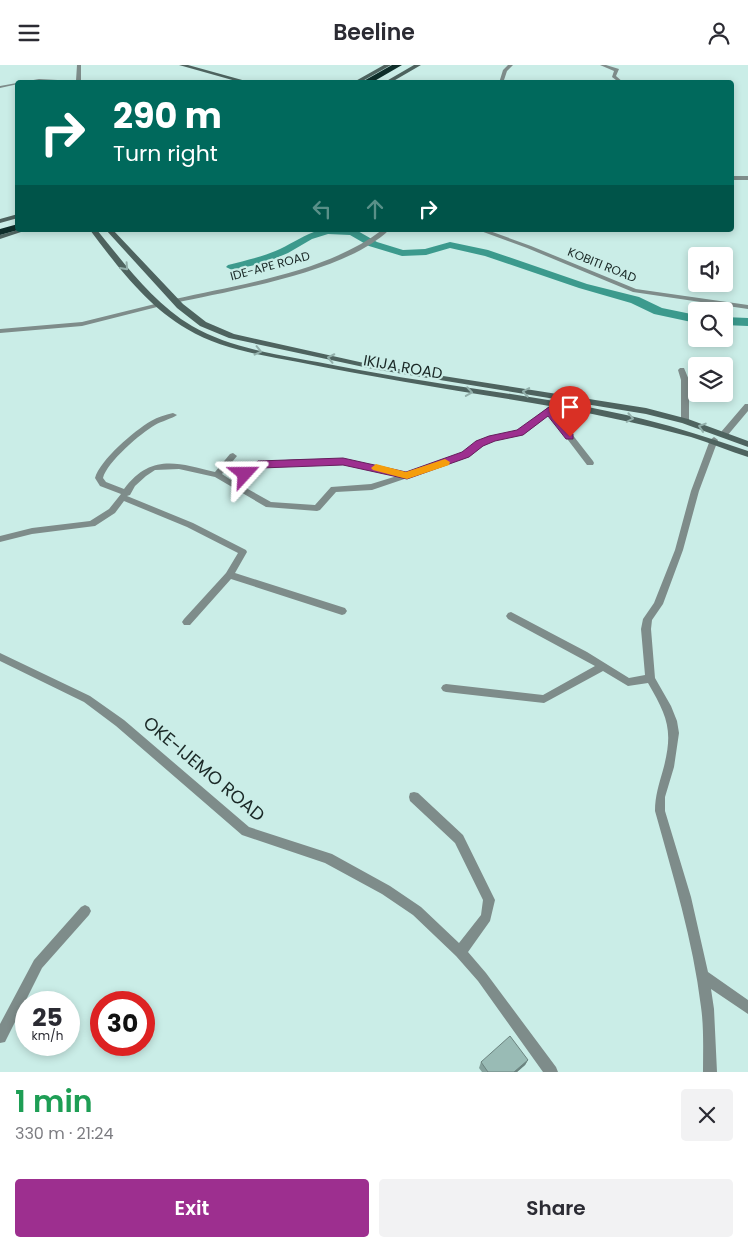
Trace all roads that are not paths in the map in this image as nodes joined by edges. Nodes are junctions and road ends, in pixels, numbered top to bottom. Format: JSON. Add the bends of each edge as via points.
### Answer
{"nodes":[{"id":1,"x":182,"y":65,"type":"edge"},
{"id":2,"x":388,"y":65,"type":"edge"},
{"id":3,"x":398,"y":65,"type":"edge"},
{"id":4,"x":409,"y":65,"type":"edge"},
{"id":5,"x":418,"y":65,"type":"edge"},
{"id":6,"x":511,"y":65,"type":"edge"},
{"id":7,"x":602,"y":65,"type":"edge"},
{"id":8,"x":240,"y":80,"type":"edge"},
{"id":9,"x":360,"y":80,"type":"edge"},
{"id":10,"x":370,"y":80,"type":"edge"},
{"id":11,"x":382,"y":80,"type":"edge"},
{"id":12,"x":390,"y":80,"type":"edge"},
{"id":13,"x":502,"y":80,"type":"edge"},
{"id":14,"x":619,"y":80,"type":"edge"},
{"id":15,"x":15,"y":84,"type":"edge"},
{"id":16,"x":0,"y":87,"type":"edge"},
{"id":17,"x":734,"y":178,"type":"edge"},
{"id":18,"x":748,"y":178,"type":"edge"},
{"id":19,"x":15,"y":217,"type":"edge"},
{"id":20,"x":0,"y":221,"type":"edge"},
{"id":21,"x":15,"y":222,"type":"edge"},
{"id":22,"x":0,"y":226,"type":"edge"},
{"id":23,"x":15,"y":228,"type":"edge"},
{"id":24,"x":0,"y":232,"type":"edge"},
{"id":25,"x":17,"y":232,"type":"edge"},
{"id":26,"x":95,"y":232,"type":"edge"},
{"id":27,"x":111,"y":232,"type":"edge"},
{"id":28,"x":384,"y":232,"type":"edge"},
{"id":29,"x":487,"y":232,"type":"edge"},
{"id":30,"x":0,"y":237,"type":"edge"},
{"id":31,"x":175,"y":301,"type":"junction"},
{"id":32,"x":159,"y":305,"type":"junction"},
{"id":33,"x":748,"y":307,"type":"edge"},
{"id":34,"x":0,"y":331,"type":"edge"},
{"id":35,"x":682,"y":369,"type":"dead end"},
{"id":36,"x":748,"y":406,"type":"edge"},
{"id":37,"x":552,"y":408,"type":"junction"},
{"id":38,"x":173,"y":415,"type":"dead end"},
{"id":39,"x":685,"y":421,"type":"junction"},
{"id":40,"x":724,"y":434,"type":"junction"},
{"id":41,"x":714,"y":440,"type":"junction"},
{"id":42,"x":748,"y":444,"type":"edge"},
{"id":43,"x":748,"y":454,"type":"edge"},
{"id":44,"x":233,"y":456,"type":"dead end"},
{"id":45,"x":590,"y":463,"type":"dead end"},
{"id":46,"x":217,"y":475,"type":"junction"},
{"id":47,"x":407,"y":475,"type":"junction"},
{"id":48,"x":232,"y":483,"type":"junction"},
{"id":49,"x":125,"y":496,"type":"junction"},
{"id":50,"x":0,"y":539,"type":"edge"},
{"id":51,"x":228,"y":575,"type":"junction"},
{"id":52,"x":342,"y":611,"type":"dead end"},
{"id":53,"x":511,"y":616,"type":"dead end"},
{"id":54,"x":187,"y":623,"type":"dead end"},
{"id":55,"x":0,"y":657,"type":"edge"},
{"id":56,"x":602,"y":667,"type":"junction"},
{"id":57,"x":650,"y":678,"type":"junction"},
{"id":58,"x":446,"y":688,"type":"dead end"},
{"id":59,"x":414,"y":797,"type":"dead end"},
{"id":60,"x":85,"y":911,"type":"dead end"},
{"id":61,"x":460,"y":953,"type":"junction"},
{"id":62,"x":703,"y":976,"type":"junction"},
{"id":63,"x":748,"y":1008,"type":"edge"},
{"id":64,"x":0,"y":1037,"type":"edge"},
{"id":65,"x":551,"y":1072,"type":"edge"},
{"id":66,"x":710,"y":1072,"type":"edge"}],
"edges":[{"from":1,"to":8,"type":"street"},
{"from":2,"to":9,"type":"street"},
{"from":3,"to":10,"type":"highway"},
{"from":4,"to":11,"type":"highway"},
{"from":5,"to":12,"type":"street"},
{"from":6,"to":13,"type":"street","via":[[505,70]]},
{"from":7,"to":14,"type":"street","via":[[617,70],[614,76]]},
{"from":15,"to":16,"type":"street"},
{"from":17,"to":18,"type":"street"},
{"from":19,"to":20,"type":"street"},
{"from":21,"to":22,"type":"highway"},
{"from":23,"to":24,"type":"highway"},
{"from":25,"to":30,"type":"street"},
{"from":26,"to":32,"type":"street","name":"IKIJA ROAD","one_way":true},
{"from":27,"to":31,"type":"street","name":"IKIJA ROAD"},
{"from":28,"to":31,"type":"street","name":"IDE-APE ROAD","via":[[314,267]]},
{"from":29,"to":33,"type":"street","name":"KOBITI ROAD","via":[[634,291]]},
{"from":39,"to":31,"type":"street","name":"IKIJA ROAD","one_way":true,"via":[[646,411],[373,367],[249,340],[204,324]]},
{"from":32,"to":34,"type":"street","via":[[82,324]]},
{"from":32,"to":37,"type":"street","name":"IKIJA ROAD","one_way":true,"via":[[191,329],[244,347],[356,373]]},
{"from":35,"to":39,"type":"street"},
{"from":36,"to":40,"type":"street"},
{"from":37,"to":41,"type":"street","name":"IKIJA ROAD","one_way":true,"via":[[631,417]]},
{"from":37,"to":45,"type":"street"},
{"from":37,"to":47,"type":"street","via":[[520,433],[492,438],[466,455]]},
{"from":38,"to":49,"type":"street","via":[[141,433],[102,471],[99,478],[103,484]]},
{"from":40,"to":39,"type":"street","name":"IKIJA ROAD","one_way":true},
{"from":40,"to":42,"type":"street","name":"IKIJA ROAD"},
{"from":41,"to":43,"type":"street","name":"IKIJA ROAD"},
{"from":41,"to":57,"type":"street","via":[[679,550],[658,604],[648,619]]},
{"from":44,"to":46,"type":"street"},
{"from":46,"to":48,"type":"street"},
{"from":46,"to":49,"type":"street","via":[[179,466],[153,468],[143,474]]},
{"from":47,"to":48,"type":"street","via":[[343,462],[300,462],[258,464]]},
{"from":47,"to":48,"type":"street","via":[[372,487],[334,489],[322,506],[313,509],[269,505]]},
{"from":49,"to":50,"type":"street","via":[[112,511],[92,524],[32,531]]},
{"from":49,"to":51,"type":"street","via":[[241,551],[243,553]]},
{"from":51,"to":52,"type":"street"},
{"from":51,"to":54,"type":"street"},
{"from":53,"to":56,"type":"street"},
{"from":55,"to":61,"type":"street","name":"OKE-IJEMO ROAD","via":[[86,699],[120,723],[246,831],[328,859],[386,890],[417,911]]},
{"from":56,"to":57,"type":"street","via":[[628,683]]},
{"from":56,"to":58,"type":"street","via":[[544,699]]},
{"from":57,"to":62,"type":"street","via":[[672,721],[674,733],[660,811],[685,897]]},
{"from":59,"to":61,"type":"street","via":[[459,839],[489,900],[486,917]]},
{"from":60,"to":64,"type":"street","via":[[38,963]]},
{"from":61,"to":65,"type":"street","name":"OKE-IJEMO ROAD","via":[[482,977]]},
{"from":62,"to":63,"type":"street"},
{"from":62,"to":66,"type":"street","via":[[708,1009]]}]}
